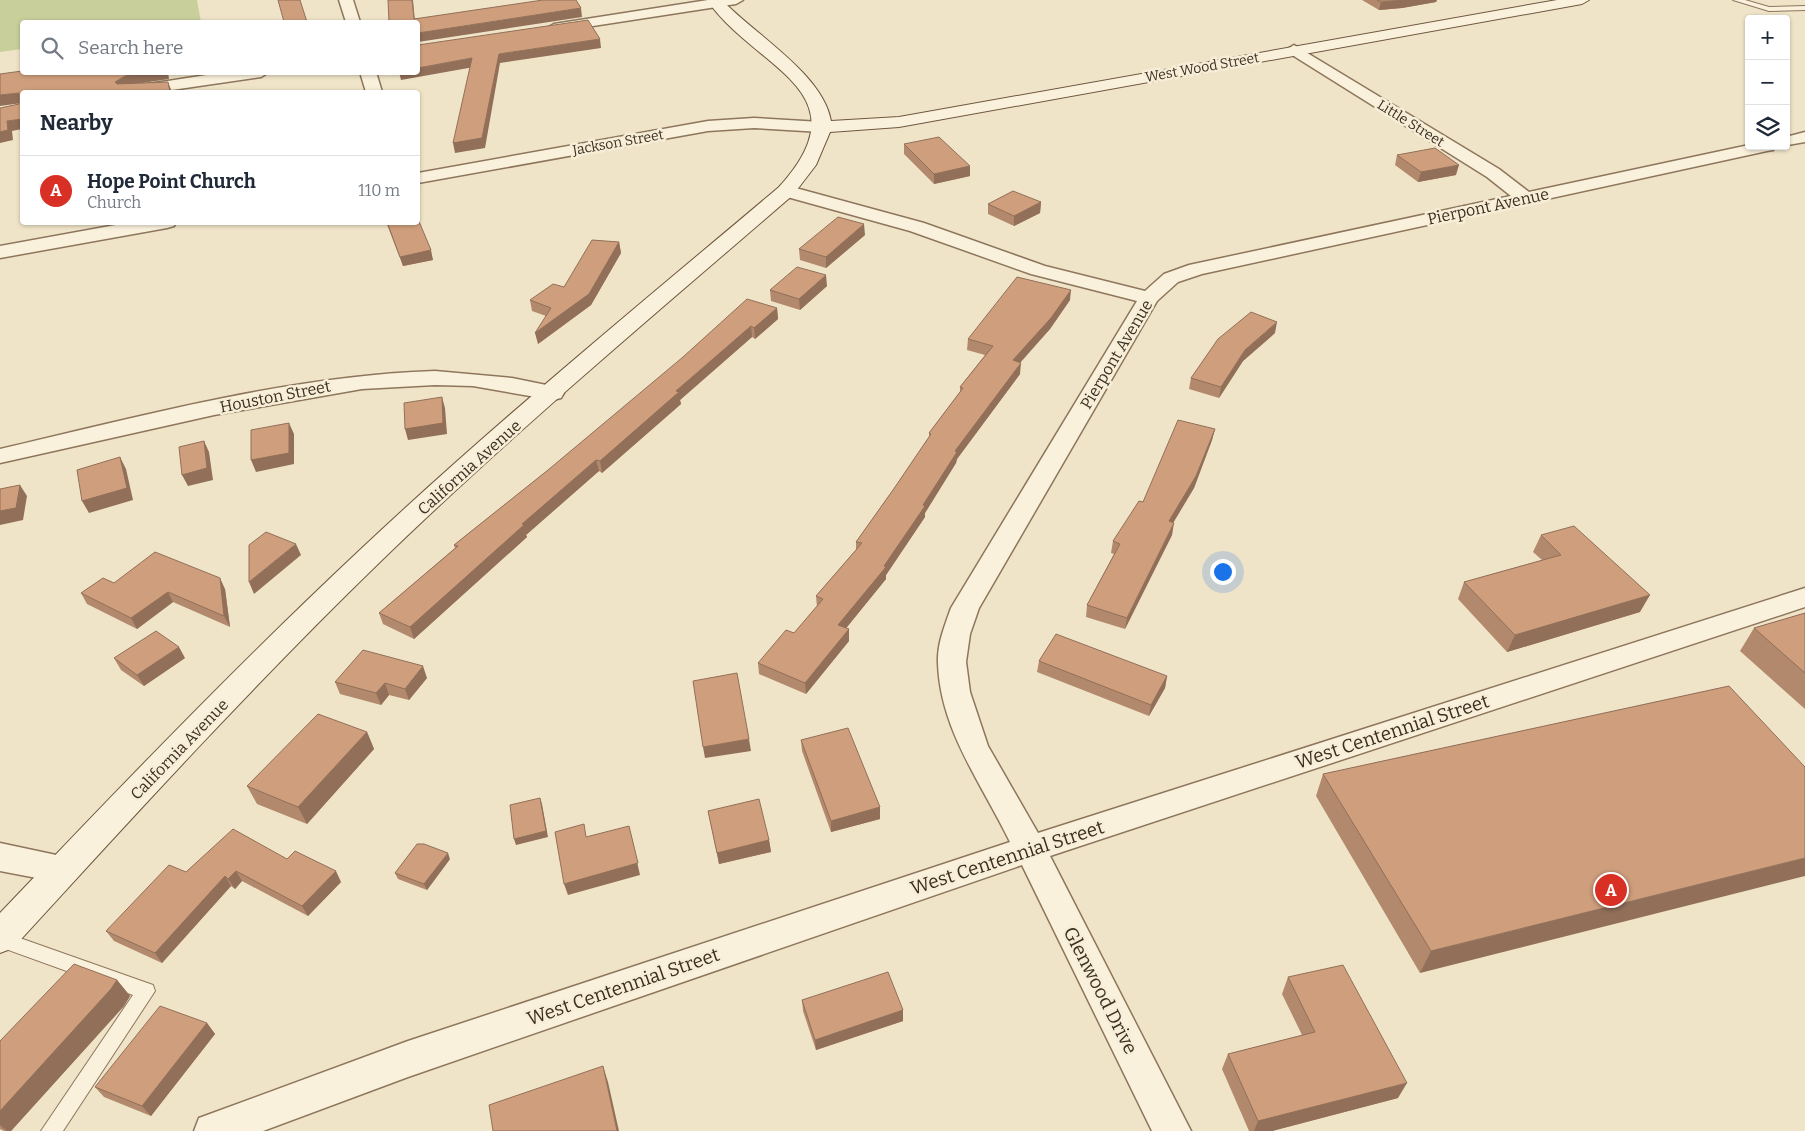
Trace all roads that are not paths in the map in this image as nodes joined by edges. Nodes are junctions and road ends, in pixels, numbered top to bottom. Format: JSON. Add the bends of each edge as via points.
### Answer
{"nodes":[{"id":1,"x":346,"y":0,"type":"edge"},
{"id":2,"x":1582,"y":0,"type":"edge"},
{"id":3,"x":1737,"y":0,"type":"edge"},
{"id":4,"x":722,"y":1,"type":"edge"},
{"id":5,"x":1805,"y":8,"type":"edge"},
{"id":6,"x":352,"y":20,"type":"edge"},
{"id":7,"x":544,"y":30,"type":"edge"},
{"id":8,"x":1294,"y":50,"type":"junction"},
{"id":9,"x":241,"y":75,"type":"edge"},
{"id":10,"x":369,"y":75,"type":"edge"},
{"id":11,"x":142,"y":90,"type":"edge"},
{"id":12,"x":373,"y":90,"type":"edge"},
{"id":13,"x":821,"y":127,"type":"junction"},
{"id":14,"x":1805,"y":137,"type":"edge"},
{"id":15,"x":1790,"y":141,"type":"edge"},
{"id":16,"x":1748,"y":150,"type":"edge"},
{"id":17,"x":420,"y":178,"type":"edge"},
{"id":18,"x":786,"y":191,"type":"junction"},
{"id":19,"x":1525,"y":198,"type":"junction"},
{"id":20,"x":150,"y":225,"type":"edge"},
{"id":21,"x":0,"y":252,"type":"edge"},
{"id":22,"x":1149,"y":298,"type":"junction"},
{"id":23,"x":552,"y":393,"type":"junction"},
{"id":24,"x":0,"y":456,"type":"edge"},
{"id":25,"x":1805,"y":597,"type":"edge"},
{"id":26,"x":1030,"y":849,"type":"junction"},
{"id":27,"x":0,"y":857,"type":"edge"},
{"id":28,"x":63,"y":869,"type":"junction"},
{"id":29,"x":0,"y":938,"type":"edge"},
{"id":30,"x":51,"y":1131,"type":"edge"},
{"id":31,"x":213,"y":1131,"type":"edge"},
{"id":32,"x":1172,"y":1131,"type":"edge"}],
"edges":[{"from":1,"to":6,"type":"street"},
{"from":2,"to":8,"type":"main road","name":"West Wood Street"},
{"from":3,"to":5,"type":"lane","via":[[1769,9]]},
{"from":4,"to":7,"type":"street"},
{"from":4,"to":13,"type":"main road","via":[[810,93],[820,111]]},
{"from":8,"to":13,"type":"main road","name":"West Wood Street","via":[[899,122]]},
{"from":8,"to":19,"type":"street","name":"Little Street","via":[[1493,173]]},
{"from":9,"to":11,"type":"street"},
{"from":10,"to":12,"type":"street"},
{"from":13,"to":17,"type":"street","name":"Jackson Street","via":[[754,123],[708,126]]},
{"from":13,"to":18,"type":"main road","name":"California Avenue","via":[[810,160]]},
{"from":14,"to":15,"type":"street"},
{"from":16,"to":19,"type":"street","name":"Pierpont Avenue"},
{"from":18,"to":22,"type":"street","via":[[917,227],[1038,270]]},
{"from":18,"to":23,"type":"main road","name":"California Avenue"},
{"from":19,"to":22,"type":"street","name":"Pierpont Avenue","via":[[1196,269],[1171,278]]},
{"from":20,"to":21,"type":"street"},
{"from":22,"to":26,"type":"street","name":"Pierpont Avenue","via":[[965,608],[956,634],[952,662],[956,692],[974,748]]},
{"from":23,"to":24,"type":"street","name":"Houston Street","via":[[520,385],[458,377],[373,380],[190,413]]},
{"from":23,"to":28,"type":"main road","name":"California Avenue","via":[[372,554],[260,664]]},
{"from":25,"to":26,"type":"street","name":"West Centennial Street"},
{"from":26,"to":31,"type":"street","name":"West Centennial Street","via":[[408,1059]]},
{"from":26,"to":32,"type":"street","name":"Glenwood Drive"},
{"from":27,"to":28,"type":"street"},
{"from":28,"to":29,"type":"main road","name":"California Avenue"},
{"from":29,"to":30,"type":"lane","via":[[146,991]]}]}
